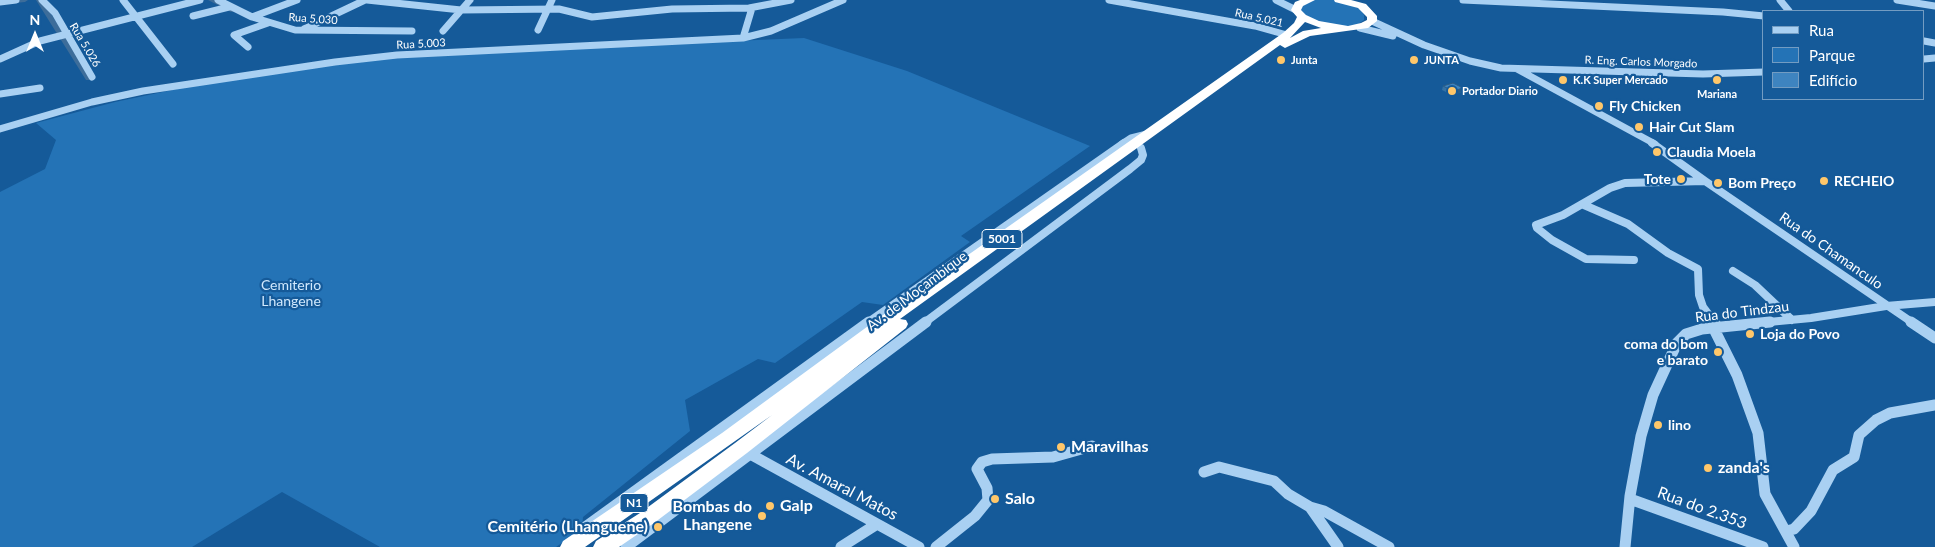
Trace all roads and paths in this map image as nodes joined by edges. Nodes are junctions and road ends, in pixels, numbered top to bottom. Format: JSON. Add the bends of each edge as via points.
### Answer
{"nodes":[{"id":1,"x":16,"y":0,"type":"edge"},
{"id":2,"x":42,"y":0,"type":"edge"},
{"id":3,"x":123,"y":0,"type":"edge"},
{"id":4,"x":200,"y":0,"type":"edge"},
{"id":5,"x":218,"y":0,"type":"edge"},
{"id":6,"x":297,"y":0,"type":"edge"},
{"id":7,"x":366,"y":0,"type":"edge"},
{"id":8,"x":470,"y":0,"type":"edge"},
{"id":9,"x":552,"y":0,"type":"edge"},
{"id":10,"x":791,"y":0,"type":"edge"},
{"id":11,"x":843,"y":0,"type":"edge"},
{"id":12,"x":1108,"y":0,"type":"edge"},
{"id":13,"x":1276,"y":0,"type":"edge"},
{"id":14,"x":1310,"y":0,"type":"edge"},
{"id":15,"x":1339,"y":0,"type":"edge"},
{"id":16,"x":1463,"y":0,"type":"edge"},
{"id":17,"x":1780,"y":0,"type":"edge"},
{"id":18,"x":1897,"y":0,"type":"edge"},
{"id":19,"x":0,"y":2,"type":"edge"},
{"id":20,"x":1535,"y":2,"type":"edge"},
{"id":21,"x":1360,"y":3,"type":"edge"},
{"id":22,"x":756,"y":5,"type":"edge"},
{"id":23,"x":1935,"y":6,"type":"edge"},
{"id":24,"x":229,"y":7,"type":"junction"},
{"id":25,"x":461,"y":10,"type":"junction"},
{"id":26,"x":548,"y":10,"type":"junction"},
{"id":27,"x":1788,"y":10,"type":"edge"},
{"id":28,"x":1299,"y":13,"type":"junction"},
{"id":29,"x":193,"y":16,"type":"dead end"},
{"id":30,"x":1762,"y":16,"type":"edge"},
{"id":31,"x":136,"y":17,"type":"junction"},
{"id":32,"x":252,"y":17,"type":"junction"},
{"id":33,"x":1372,"y":21,"type":"junction"},
{"id":34,"x":268,"y":23,"type":"junction"},
{"id":35,"x":1360,"y":28,"type":"junction"},
{"id":36,"x":1336,"y":29,"type":"junction"},
{"id":37,"x":302,"y":30,"type":"junction"},
{"id":38,"x":538,"y":30,"type":"dead end"},
{"id":39,"x":412,"y":31,"type":"dead end"},
{"id":40,"x":442,"y":31,"type":"dead end"},
{"id":41,"x":67,"y":34,"type":"junction"},
{"id":42,"x":1287,"y":35,"type":"junction"},
{"id":43,"x":743,"y":38,"type":"junction"},
{"id":44,"x":1424,"y":45,"type":"junction"},
{"id":45,"x":248,"y":47,"type":"dead end"},
{"id":46,"x":1,"y":58,"type":"edge"},
{"id":47,"x":1929,"y":59,"type":"edge"},
{"id":48,"x":1935,"y":62,"type":"edge"},
{"id":49,"x":173,"y":64,"type":"dead end"},
{"id":50,"x":1517,"y":69,"type":"junction"},
{"id":51,"x":1762,"y":72,"type":"edge"},
{"id":52,"x":92,"y":77,"type":"dead end"},
{"id":53,"x":40,"y":88,"type":"dead end"},
{"id":54,"x":0,"y":94,"type":"edge"},
{"id":55,"x":0,"y":129,"type":"edge"},
{"id":56,"x":1144,"y":141,"type":"junction"},
{"id":57,"x":1709,"y":184,"type":"junction"},
{"id":58,"x":1584,"y":204,"type":"junction"},
{"id":59,"x":1634,"y":260,"type":"dead end"},
{"id":60,"x":1733,"y":271,"type":"dead end"},
{"id":61,"x":1935,"y":302,"type":"edge"},
{"id":62,"x":1886,"y":306,"type":"junction"},
{"id":63,"x":1792,"y":320,"type":"junction"},
{"id":64,"x":1716,"y":328,"type":"junction"},
{"id":65,"x":1935,"y":338,"type":"edge"},
{"id":66,"x":1935,"y":405,"type":"edge"},
{"id":67,"x":1092,"y":446,"type":"dead end"},
{"id":68,"x":750,"y":454,"type":"junction"},
{"id":69,"x":698,"y":459,"type":"joint"},
{"id":70,"x":1204,"y":472,"type":"dead end"},
{"id":71,"x":1630,"y":499,"type":"junction"},
{"id":72,"x":1310,"y":507,"type":"junction"},
{"id":73,"x":646,"y":518,"type":"joint"},
{"id":74,"x":877,"y":524,"type":"junction"},
{"id":75,"x":1787,"y":532,"type":"junction"},
{"id":76,"x":560,"y":547,"type":"edge"},
{"id":77,"x":570,"y":547,"type":"edge"},
{"id":78,"x":603,"y":547,"type":"edge"},
{"id":79,"x":626,"y":547,"type":"edge"},
{"id":80,"x":841,"y":547,"type":"edge"},
{"id":81,"x":920,"y":547,"type":"edge"},
{"id":82,"x":936,"y":547,"type":"edge"},
{"id":83,"x":1338,"y":547,"type":"edge"},
{"id":84,"x":1389,"y":547,"type":"edge"},
{"id":85,"x":1626,"y":547,"type":"edge"},
{"id":86,"x":1763,"y":547,"type":"edge"},
{"id":87,"x":1794,"y":547,"type":"edge"}],
"edges":[{"from":1,"to":19,"type":"street"},
{"from":2,"to":41,"type":"street","name":"Rua 5.026","via":[[55,13]]},
{"from":3,"to":31,"type":"street"},
{"from":4,"to":31,"type":"street"},
{"from":5,"to":24,"type":"street","name":"Rua 5.030"},
{"from":6,"to":32,"type":"street"},
{"from":7,"to":25,"type":"street"},
{"from":7,"to":37,"type":"street"},
{"from":8,"to":25,"type":"street"},
{"from":9,"to":26,"type":"street"},
{"from":10,"to":22,"type":"street"},
{"from":11,"to":43,"type":"street","name":"Rua 5.003","via":[[771,31]]},
{"from":12,"to":42,"type":"street","name":"Rua 5.021","via":[[1255,26]]},
{"from":13,"to":28,"type":"street"},
{"from":14,"to":28,"type":"highway","name":"Av. de Moçambique","number":"5001","via":[[1299,4]]},
{"from":15,"to":21,"type":"highway"},
{"from":16,"to":20,"type":"street"},
{"from":17,"to":27,"type":"street"},
{"from":18,"to":23,"type":"street"},
{"from":20,"to":30,"type":"street"},
{"from":21,"to":33,"type":"highway","via":[[1372,16]]},
{"from":22,"to":26,"type":"street","via":[[592,17],[566,10]]},
{"from":22,"to":43,"type":"street"},
{"from":24,"to":29,"type":"street"},
{"from":24,"to":32,"type":"street","name":"Rua 5.030"},
{"from":25,"to":26,"type":"street"},
{"from":25,"to":40,"type":"street"},
{"from":26,"to":38,"type":"street"},
{"from":28,"to":36,"type":"highway","via":[[1316,24]]},
{"from":28,"to":42,"type":"highway","name":"Av. de Moçambique","number":"5001","via":[[1298,25]]},
{"from":31,"to":41,"type":"street"},
{"from":31,"to":49,"type":"street"},
{"from":32,"to":34,"type":"street","name":"Rua 5.030"},
{"from":33,"to":35,"type":"highway"},
{"from":33,"to":44,"type":"street"},
{"from":34,"to":37,"type":"street","name":"Rua 5.030"},
{"from":34,"to":45,"type":"street","via":[[234,35]]},
{"from":35,"to":36,"type":"highway"},
{"from":35,"to":44,"type":"street","name":"R. Eng. Carlos Morgado"},
{"from":36,"to":56,"type":"highway","name":"Av. de Moçambique","number":"5001","via":[[1296,38]]},
{"from":37,"to":39,"type":"street","name":"Rua 5.030"},
{"from":41,"to":46,"type":"street","via":[[40,41]]},
{"from":41,"to":52,"type":"street","name":"Rua 5.026"},
{"from":42,"to":56,"type":"highway","name":"Av. de Moçambique","number":"5001"},
{"from":43,"to":55,"type":"street","name":"Rua 5.003","via":[[397,55],[335,62],[143,91]]},
{"from":44,"to":50,"type":"street","name":"R. Eng. Carlos Morgado","via":[[1486,66]]},
{"from":47,"to":48,"type":"street"},
{"from":50,"to":51,"type":"street","name":"R. Eng. Carlos Morgado","via":[[1704,74]]},
{"from":50,"to":57,"type":"street","name":"Rua do Chamanculo","via":[[1663,149]]},
{"from":53,"to":54,"type":"street"},
{"from":56,"to":68,"type":"street","via":[[1143,155],[1137,164]]},
{"from":56,"to":69,"type":"highway","name":"Av. de Moçambique","number":"5001"},
{"from":56,"to":73,"type":"highway","name":"Av. de Moçambique","number":"5001"},
{"from":56,"to":76,"type":"street","via":[[1129,139],[672,463]]},
{"from":57,"to":58,"type":"street","via":[[1625,183]]},
{"from":57,"to":62,"type":"street","name":"Rua do Chamanculo"},
{"from":58,"to":59,"type":"street","via":[[1536,226],[1560,245],[1586,259]]},
{"from":58,"to":64,"type":"street","via":[[1628,224],[1698,269],[1699,295]]},
{"from":60,"to":63,"type":"street","via":[[1755,285]]},
{"from":61,"to":62,"type":"street","name":"Rua do Tindzau"},
{"from":62,"to":63,"type":"street","name":"Rua do Tindzau"},
{"from":62,"to":65,"type":"street","name":"Rua do Chamanculo"},
{"from":63,"to":64,"type":"street","name":"Rua do Tindzau"},
{"from":64,"to":71,"type":"street","name":"Rua do Tindzau","via":[[1694,330],[1676,344],[1643,428]]},
{"from":64,"to":75,"type":"street","via":[[1758,433],[1765,494]]},
{"from":66,"to":75,"type":"street","via":[[1890,413],[1876,420],[1859,435],[1854,457],[1833,470],[1811,511]]},
{"from":67,"to":82,"type":"street","via":[[1053,457],[982,462],[977,468],[987,488],[988,500],[975,516]]},
{"from":68,"to":74,"type":"street","name":"Av. Amaral Matos"},
{"from":68,"to":79,"type":"street"},
{"from":69,"to":77,"type":"highway","number":"N1"},
{"from":70,"to":72,"type":"street","via":[[1219,467],[1274,481]]},
{"from":71,"to":85,"type":"street","name":"Rua do Tindzau"},
{"from":71,"to":86,"type":"street","name":"Rua do 2.353"},
{"from":72,"to":83,"type":"street"},
{"from":72,"to":84,"type":"street"},
{"from":73,"to":78,"type":"highway","number":"N1"},
{"from":74,"to":80,"type":"street"},
{"from":74,"to":81,"type":"street","name":"Av. Amaral Matos"},
{"from":75,"to":87,"type":"street"}]}
